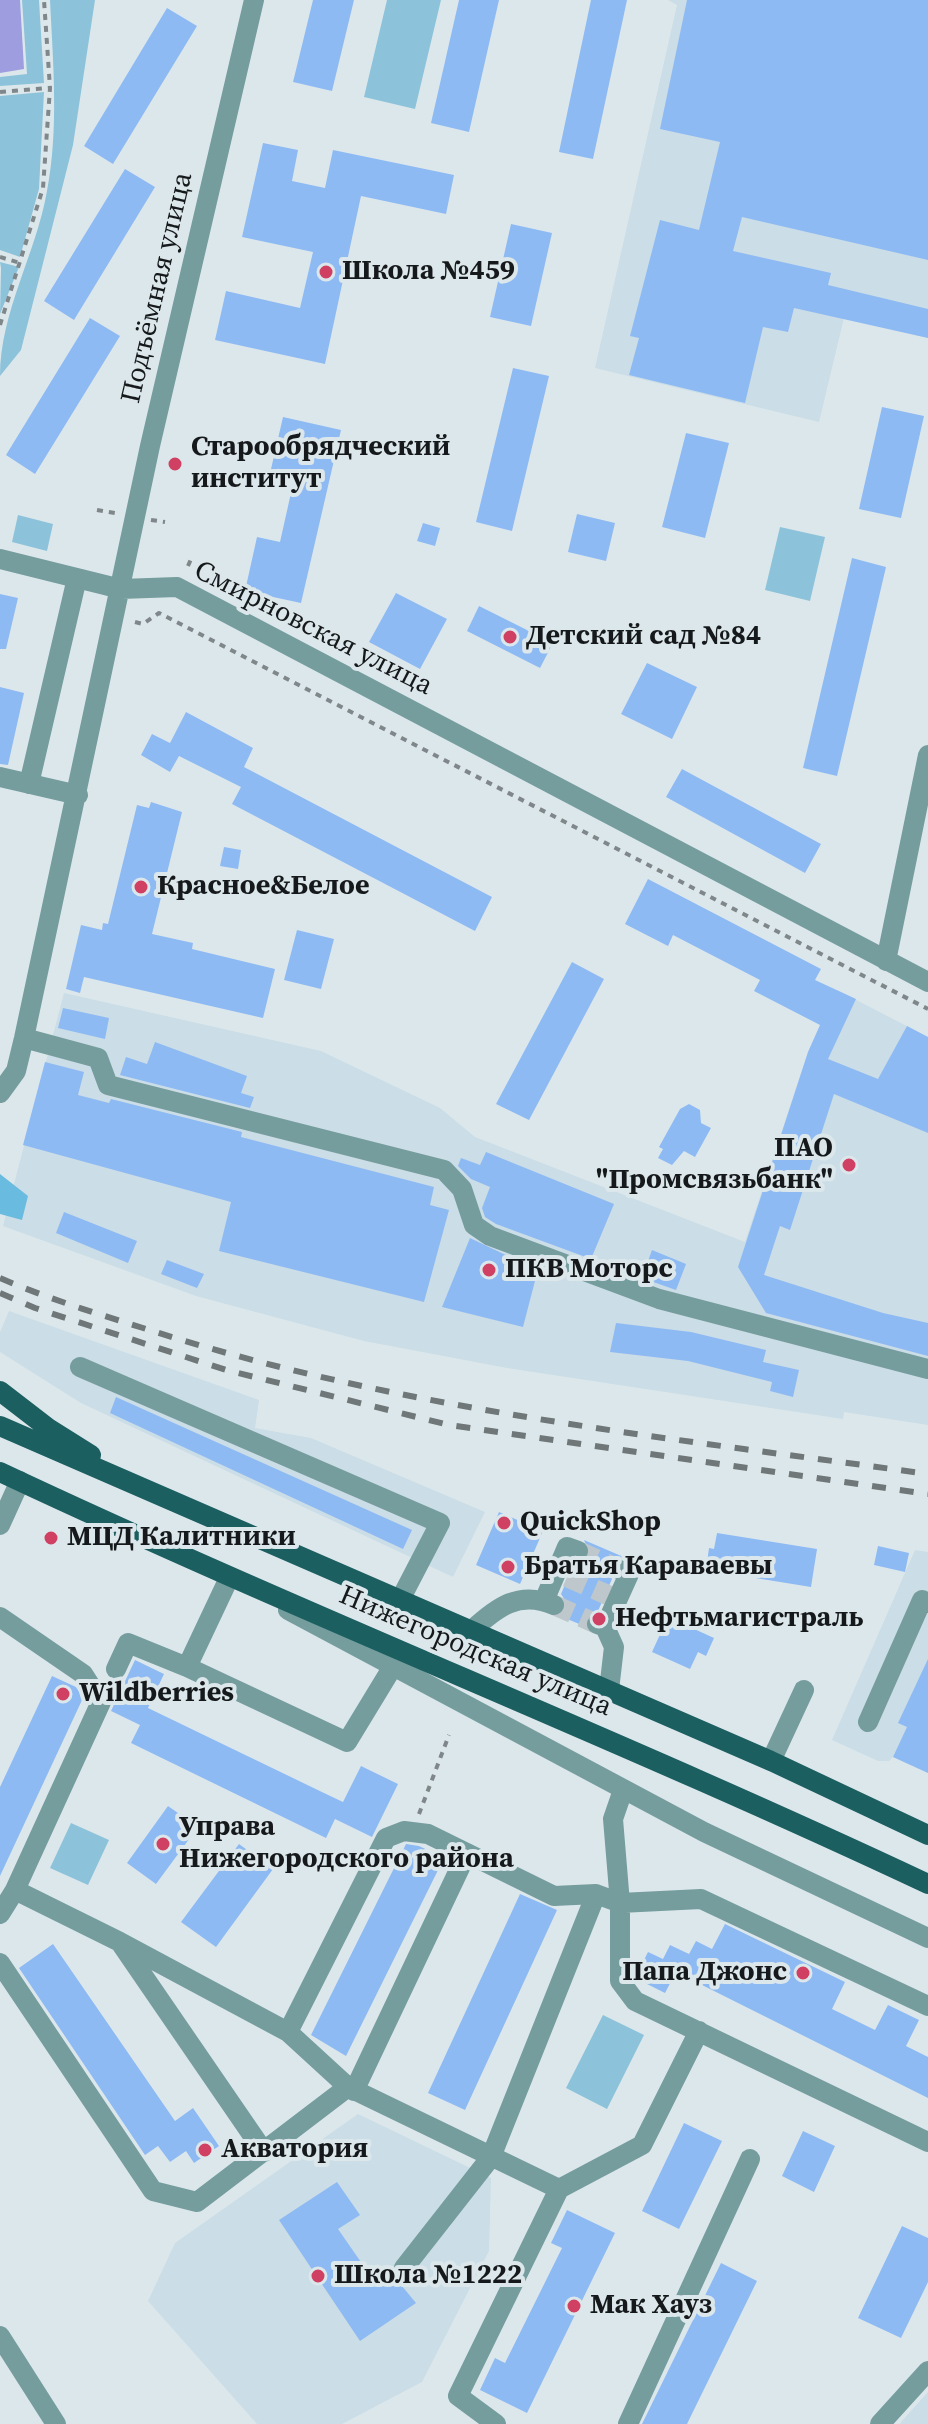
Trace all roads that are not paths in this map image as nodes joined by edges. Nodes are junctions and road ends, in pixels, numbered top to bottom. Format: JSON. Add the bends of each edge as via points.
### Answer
{"nodes":[{"id":1,"x":254,"y":0,"type":"edge"},
{"id":2,"x":0,"y":559,"type":"edge"},
{"id":3,"x":77,"y":578,"type":"junction"},
{"id":4,"x":121,"y":589,"type":"junction"},
{"id":5,"x":928,"y":755,"type":"edge"},
{"id":6,"x":0,"y":777,"type":"edge"},
{"id":7,"x":29,"y":784,"type":"junction"},
{"id":8,"x":78,"y":795,"type":"junction"},
{"id":9,"x":886,"y":961,"type":"junction"},
{"id":10,"x":928,"y":982,"type":"edge"},
{"id":11,"x":24,"y":1038,"type":"junction"},
{"id":12,"x":3,"y":1091,"type":"edge"},
{"id":13,"x":80,"y":1367,"type":"dead end"},
{"id":14,"x":928,"y":1369,"type":"edge"},
{"id":15,"x":0,"y":1391,"type":"edge"},
{"id":16,"x":0,"y":1426,"type":"edge"},
{"id":17,"x":0,"y":1472,"type":"edge"},
{"id":18,"x":20,"y":1481,"type":"junction"},
{"id":19,"x":156,"y":1494,"type":"junction"},
{"id":20,"x":0,"y":1525,"type":"edge"},
{"id":21,"x":578,"y":1551,"type":"dead end"},
{"id":22,"x":621,"y":1570,"type":"dead end"},
{"id":23,"x":236,"y":1581,"type":"junction"},
{"id":24,"x":400,"y":1600,"type":"junction"},
{"id":25,"x":928,"y":1603,"type":"edge"},
{"id":26,"x":0,"y":1617,"type":"edge"},
{"id":27,"x":471,"y":1631,"type":"junction"},
{"id":28,"x":187,"y":1667,"type":"junction"},
{"id":29,"x":392,"y":1668,"type":"junction"},
{"id":30,"x":108,"y":1686,"type":"junction"},
{"id":31,"x":609,"y":1690,"type":"junction"},
{"id":32,"x":804,"y":1690,"type":"dead end"},
{"id":33,"x":868,"y":1722,"type":"dead end"},
{"id":34,"x":771,"y":1761,"type":"junction"},
{"id":35,"x":623,"y":1790,"type":"junction"},
{"id":36,"x":928,"y":1835,"type":"edge"},
{"id":37,"x":467,"y":1853,"type":"junction"},
{"id":38,"x":928,"y":1884,"type":"edge"},
{"id":39,"x":15,"y":1890,"type":"junction"},
{"id":40,"x":596,"y":1894,"type":"junction"},
{"id":41,"x":620,"y":1903,"type":"junction"},
{"id":42,"x":0,"y":1914,"type":"edge"},
{"id":43,"x":928,"y":1938,"type":"edge"},
{"id":44,"x":120,"y":1942,"type":"junction"},
{"id":45,"x":0,"y":1963,"type":"edge"},
{"id":46,"x":928,"y":2006,"type":"edge"},
{"id":47,"x":699,"y":2031,"type":"junction"},
{"id":48,"x":288,"y":2032,"type":"junction"},
{"id":49,"x":351,"y":2089,"type":"junction"},
{"id":50,"x":928,"y":2142,"type":"edge"},
{"id":51,"x":264,"y":2152,"type":"junction"},
{"id":52,"x":491,"y":2157,"type":"junction"},
{"id":53,"x":750,"y":2159,"type":"dead end"},
{"id":54,"x":559,"y":2189,"type":"junction"},
{"id":55,"x":404,"y":2268,"type":"dead end"},
{"id":56,"x":0,"y":2336,"type":"edge"},
{"id":57,"x":928,"y":2371,"type":"edge"},
{"id":58,"x":56,"y":2424,"type":"edge"},
{"id":59,"x":496,"y":2424,"type":"edge"},
{"id":60,"x":628,"y":2424,"type":"edge"},
{"id":61,"x":880,"y":2424,"type":"edge"}],
"edges":[{"from":1,"to":4,"type":"street","name":"Подъёмная улица"},
{"from":2,"to":3,"type":"street","name":"Смирновская улица"},
{"from":3,"to":4,"type":"street","name":"Смирновская улица"},
{"from":3,"to":7,"type":"street"},
{"from":4,"to":8,"type":"street"},
{"from":4,"to":9,"type":"street","name":"Смирновская улица","via":[[177,587]]},
{"from":5,"to":9,"type":"street"},
{"from":6,"to":7,"type":"street"},
{"from":7,"to":8,"type":"street"},
{"from":8,"to":11,"type":"street"},
{"from":9,"to":10,"type":"street","name":"Смирновская улица"},
{"from":11,"to":12,"type":"street","via":[[16,1071]]},
{"from":11,"to":14,"type":"street","via":[[98,1058],[108,1085],[444,1170],[462,1189],[474,1225],[490,1236],[659,1299]]},
{"from":13,"to":24,"type":"street","via":[[445,1519]]},
{"from":15,"to":19,"type":"main road","via":[[48,1428]]},
{"from":16,"to":19,"type":"main road","name":"Нижегородская улица"},
{"from":17,"to":18,"type":"main road","name":"Нижегородская улица"},
{"from":18,"to":20,"type":"street"},
{"from":18,"to":23,"type":"main road","name":"Нижегородская улица"},
{"from":19,"to":24,"type":"main road","name":"Нижегородская улица"},
{"from":21,"to":27,"type":"street","via":[[567,1547],[549,1603],[520,1598],[495,1609]]},
{"from":22,"to":31,"type":"street","via":[[629,1574],[601,1626],[614,1647]]},
{"from":23,"to":28,"type":"street"},
{"from":23,"to":29,"type":"street"},
{"from":23,"to":38,"type":"main road","name":"Нижегородская улица","via":[[631,1748]]},
{"from":24,"to":27,"type":"main road","name":"Нижегородская улица"},
{"from":25,"to":33,"type":"street","via":[[922,1600]]},
{"from":26,"to":30,"type":"street"},
{"from":27,"to":31,"type":"main road","name":"Нижегородская улица"},
{"from":28,"to":29,"type":"street","via":[[347,1742]]},
{"from":28,"to":30,"type":"street","via":[[128,1643]]},
{"from":29,"to":35,"type":"street"},
{"from":30,"to":39,"type":"street"},
{"from":31,"to":34,"type":"main road","name":"Нижегородская улица"},
{"from":32,"to":34,"type":"street"},
{"from":34,"to":36,"type":"main road","name":"Нижегородская улица"},
{"from":35,"to":41,"type":"street","via":[[613,1819]]},
{"from":35,"to":43,"type":"street"},
{"from":37,"to":40,"type":"street","via":[[554,1896]]},
{"from":37,"to":48,"type":"street","via":[[428,1834],[404,1831],[386,1838]]},
{"from":37,"to":49,"type":"street"},
{"from":39,"to":42,"type":"street"},
{"from":39,"to":44,"type":"street"},
{"from":40,"to":41,"type":"street"},
{"from":40,"to":52,"type":"street"},
{"from":41,"to":46,"type":"street","via":[[701,1899]]},
{"from":41,"to":47,"type":"street","via":[[620,1981],[635,2001]]},
{"from":44,"to":48,"type":"street"},
{"from":44,"to":51,"type":"street"},
{"from":45,"to":51,"type":"street","via":[[153,2191],[197,2202]]},
{"from":47,"to":50,"type":"street"},
{"from":47,"to":54,"type":"street","via":[[642,2145]]},
{"from":48,"to":49,"type":"street"},
{"from":49,"to":51,"type":"street"},
{"from":49,"to":52,"type":"street"},
{"from":52,"to":54,"type":"street"},
{"from":52,"to":55,"type":"street"},
{"from":53,"to":60,"type":"street"},
{"from":54,"to":59,"type":"street","via":[[458,2396]]},
{"from":56,"to":58,"type":"street"},
{"from":57,"to":61,"type":"street"}]}
